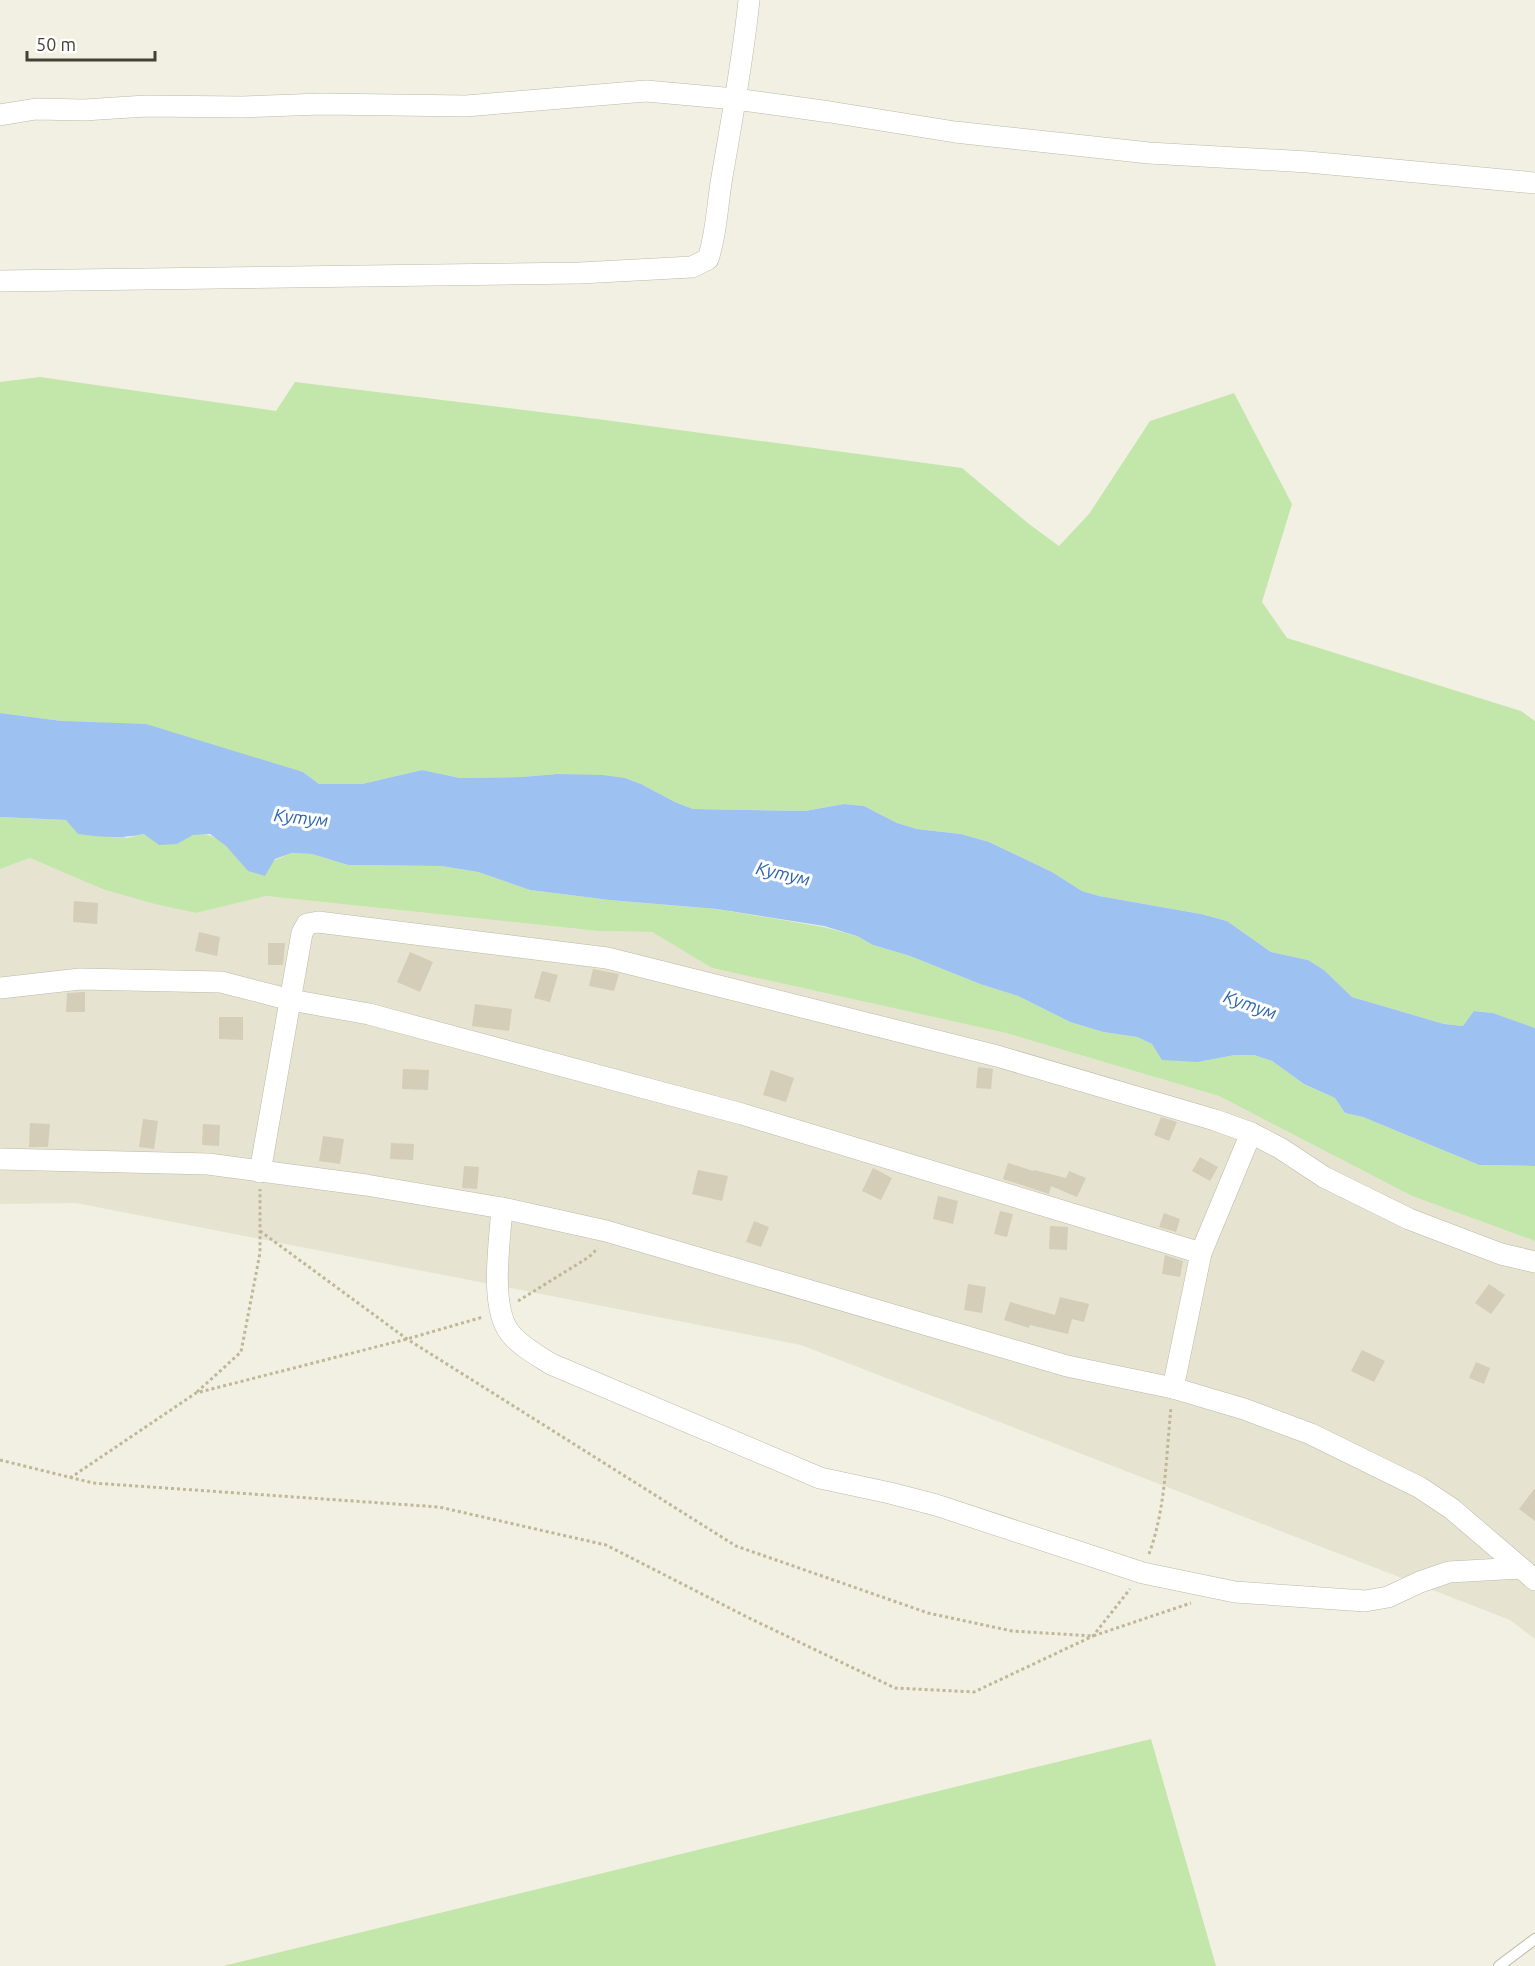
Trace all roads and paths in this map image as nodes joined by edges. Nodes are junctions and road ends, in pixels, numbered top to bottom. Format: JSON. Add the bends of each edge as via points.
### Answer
{"nodes":[{"id":1,"x":749,"y":0,"type":"edge"},
{"id":2,"x":735,"y":99,"type":"junction"},
{"id":3,"x":0,"y":115,"type":"edge"},
{"id":4,"x":1535,"y":183,"type":"edge"},
{"id":5,"x":0,"y":281,"type":"edge"},
{"id":6,"x":0,"y":988,"type":"edge"},
{"id":7,"x":291,"y":1000,"type":"junction"},
{"id":8,"x":1251,"y":1133,"type":"junction"},
{"id":9,"x":0,"y":1159,"type":"edge"},
{"id":10,"x":260,"y":1172,"type":"junction"},
{"id":11,"x":502,"y":1208,"type":"junction"},
{"id":12,"x":260,"y":1231,"type":"junction"},
{"id":13,"x":606,"y":1231,"type":"junction"},
{"id":14,"x":1201,"y":1253,"type":"junction"},
{"id":15,"x":1535,"y":1262,"type":"edge"},
{"id":16,"x":500,"y":1312,"type":"junction"},
{"id":17,"x":407,"y":1339,"type":"junction"},
{"id":18,"x":1173,"y":1388,"type":"junction"},
{"id":19,"x":196,"y":1393,"type":"junction"},
{"id":20,"x":184,"y":1404,"type":"dead end"},
{"id":21,"x":0,"y":1460,"type":"edge"},
{"id":22,"x":70,"y":1478,"type":"junction"},
{"id":23,"x":1143,"y":1573,"type":"junction"},
{"id":24,"x":1528,"y":1574,"type":"edge"},
{"id":25,"x":1200,"y":1600,"type":"dead end"},
{"id":26,"x":1093,"y":1636,"type":"junction"},
{"id":27,"x":1535,"y":1939,"type":"edge"},
{"id":28,"x":1499,"y":1966,"type":"edge"}],
"edges":[{"from":1,"to":2,"type":"street"},
{"from":2,"to":3,"type":"street","via":[[646,91],[466,106],[146,106],[36,109]]},
{"from":2,"to":4,"type":"street","via":[[955,132],[1138,152],[1308,162]]},
{"from":2,"to":5,"type":"street","via":[[714,243],[708,259],[692,267],[579,273]]},
{"from":6,"to":7,"type":"street","via":[[80,980],[221,982]]},
{"from":7,"to":8,"type":"street","via":[[302,933],[307,924],[318,922],[607,958],[997,1056]]},
{"from":7,"to":10,"type":"street"},
{"from":7,"to":14,"type":"street","via":[[369,1014],[742,1113]]},
{"from":8,"to":14,"type":"street"},
{"from":8,"to":15,"type":"street","via":[[1324,1177],[1409,1219],[1501,1254]]},
{"from":9,"to":10,"type":"street","via":[[208,1164]]},
{"from":10,"to":11,"type":"street"},
{"from":10,"to":12,"type":"path"},
{"from":11,"to":13,"type":"street"},
{"from":11,"to":16,"type":"street","via":[[497,1288]]},
{"from":12,"to":17,"type":"path"},
{"from":12,"to":19,"type":"path","via":[[260,1253],[241,1352]]},
{"from":13,"to":16,"type":"path","via":[[601,1245],[589,1257]]},
{"from":13,"to":18,"type":"street","via":[[1067,1366]]},
{"from":14,"to":18,"type":"street"},
{"from":16,"to":17,"type":"path"},
{"from":16,"to":23,"type":"street","via":[[509,1332],[551,1364],[820,1478],[936,1505]]},
{"from":17,"to":19,"type":"path"},
{"from":17,"to":26,"type":"path","via":[[736,1546],[928,1612],[1012,1631]]},
{"from":18,"to":23,"type":"path","via":[[1155,1538]]},
{"from":18,"to":24,"type":"street","via":[[1311,1434],[1419,1487],[1452,1509]]},
{"from":19,"to":20,"type":"path"},
{"from":19,"to":22,"type":"path"},
{"from":21,"to":22,"type":"path"},
{"from":22,"to":26,"type":"path","via":[[93,1483],[439,1507],[606,1545],[895,1688],[974,1692]]},
{"from":23,"to":24,"type":"street","via":[[1235,1592],[1365,1601],[1388,1597],[1449,1572]]},
{"from":23,"to":26,"type":"path"},
{"from":25,"to":26,"type":"path"},
{"from":27,"to":28,"type":"lane"}]}
